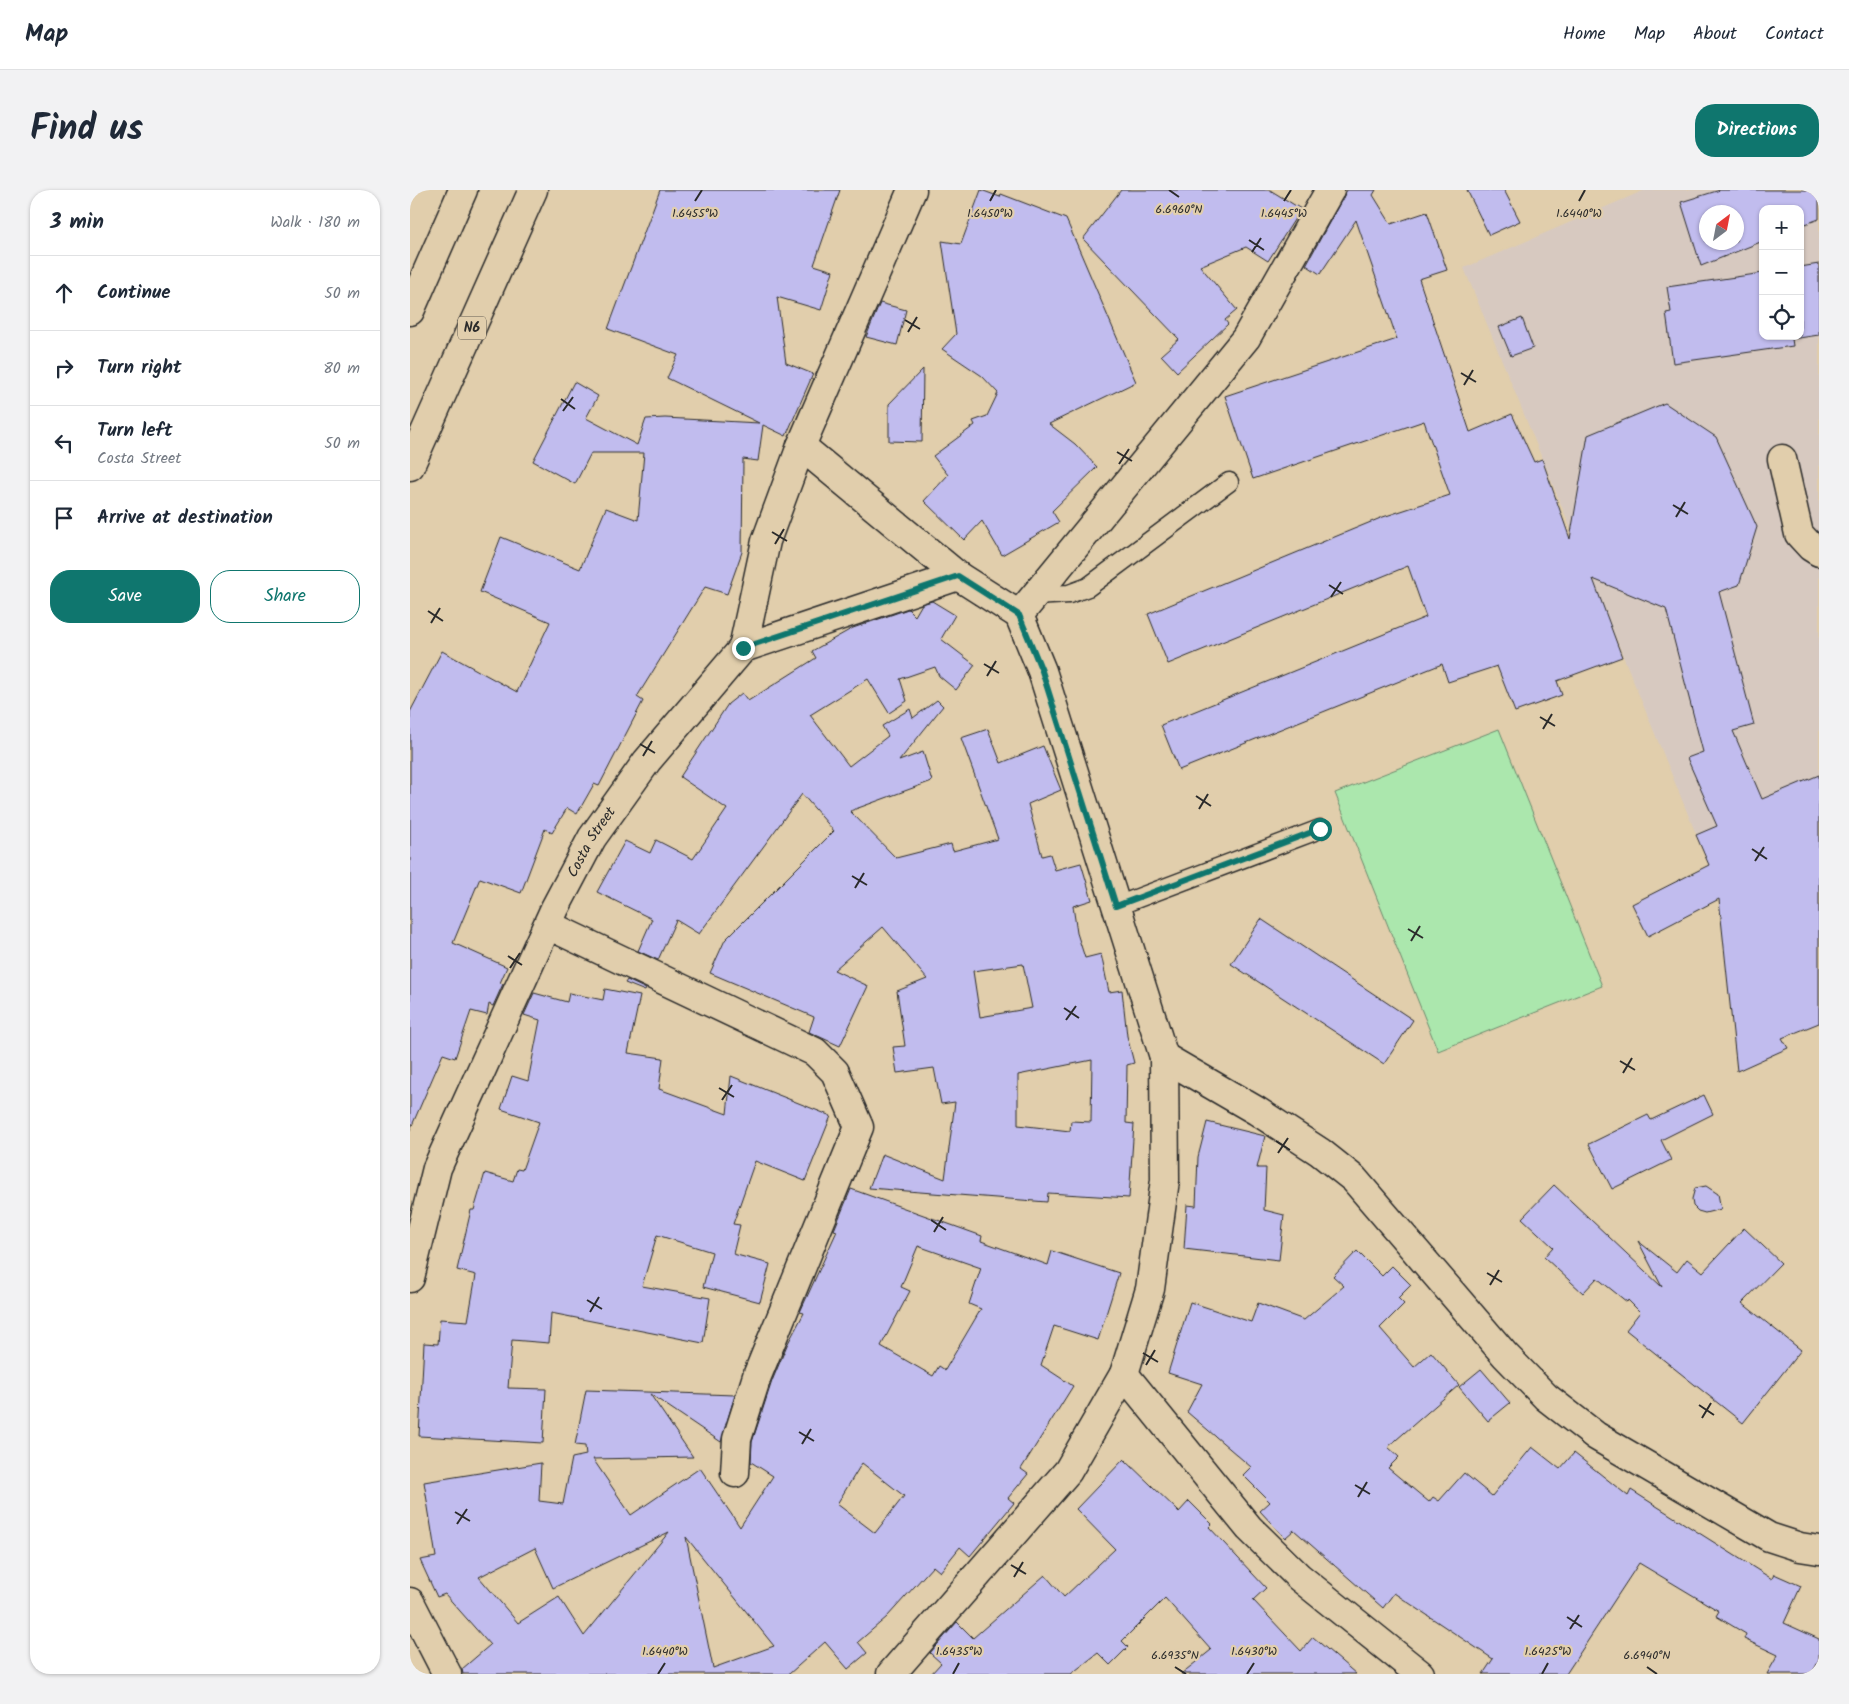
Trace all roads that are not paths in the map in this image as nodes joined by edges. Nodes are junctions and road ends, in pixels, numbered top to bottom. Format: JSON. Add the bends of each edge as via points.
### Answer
{"nodes":[{"id":1,"x":463,"y":190,"type":"edge"},
{"id":2,"x":533,"y":190,"type":"edge"},
{"id":3,"x":912,"y":190,"type":"edge"},
{"id":4,"x":1330,"y":190,"type":"edge"},
{"id":5,"x":410,"y":311,"type":"edge"},
{"id":6,"x":801,"y":446,"type":"junction"},
{"id":7,"x":1782,"y":459,"type":"dead end"},
{"id":8,"x":410,"y":466,"type":"edge"},
{"id":9,"x":1229,"y":482,"type":"dead end"},
{"id":10,"x":1819,"y":552,"type":"edge"},
{"id":11,"x":958,"y":576,"type":"junction"},
{"id":12,"x":1026,"y":606,"type":"junction"},
{"id":13,"x":743,"y":648,"type":"junction"},
{"id":14,"x":1320,"y":829,"type":"dead end"},
{"id":15,"x":1116,"y":906,"type":"junction"},
{"id":16,"x":548,"y":925,"type":"junction"},
{"id":17,"x":1164,"y":1057,"type":"junction"},
{"id":18,"x":410,"y":1278,"type":"edge"},
{"id":19,"x":1124,"y":1374,"type":"junction"},
{"id":20,"x":735,"y":1473,"type":"dead end"},
{"id":21,"x":1819,"y":1550,"type":"edge"},
{"id":22,"x":410,"y":1602,"type":"edge"},
{"id":23,"x":448,"y":1674,"type":"edge"},
{"id":24,"x":891,"y":1674,"type":"edge"},
{"id":25,"x":1420,"y":1674,"type":"edge"}],
"edges":[{"from":1,"to":5,"type":"main road"},
{"from":2,"to":8,"type":"main road","number":"N6"},
{"from":3,"to":6,"type":"main road"},
{"from":4,"to":12,"type":"main road","via":[[1246,338]]},
{"from":6,"to":11,"type":"main road"},
{"from":6,"to":13,"type":"main road","via":[[766,541]]},
{"from":7,"to":10,"type":"main road","via":[[1799,534]]},
{"from":9,"to":12,"type":"lane","via":[[1088,587]]},
{"from":11,"to":12,"type":"main road"},
{"from":11,"to":13,"type":"main road"},
{"from":12,"to":15,"type":"main road","via":[[1042,671]]},
{"from":13,"to":16,"type":"main road","name":"Costa Street","via":[[647,761],[592,838]]},
{"from":14,"to":15,"type":"lane"},
{"from":15,"to":17,"type":"main road"},
{"from":16,"to":18,"type":"main road","name":"Costa Street","via":[[437,1168]]},
{"from":16,"to":20,"type":"main road","via":[[815,1052],[835,1072],[859,1127],[757,1376],[737,1439]]},
{"from":17,"to":19,"type":"main road","via":[[1165,1180],[1150,1289]]},
{"from":17,"to":21,"type":"main road","via":[[1257,1111],[1320,1152],[1354,1179],[1505,1355],[1546,1397],[1596,1436],[1769,1537]]},
{"from":19,"to":24,"type":"main road","via":[[1068,1471]]},
{"from":19,"to":25,"type":"main road","via":[[1249,1528],[1299,1578]]},
{"from":22,"to":23,"type":"main road"}]}
